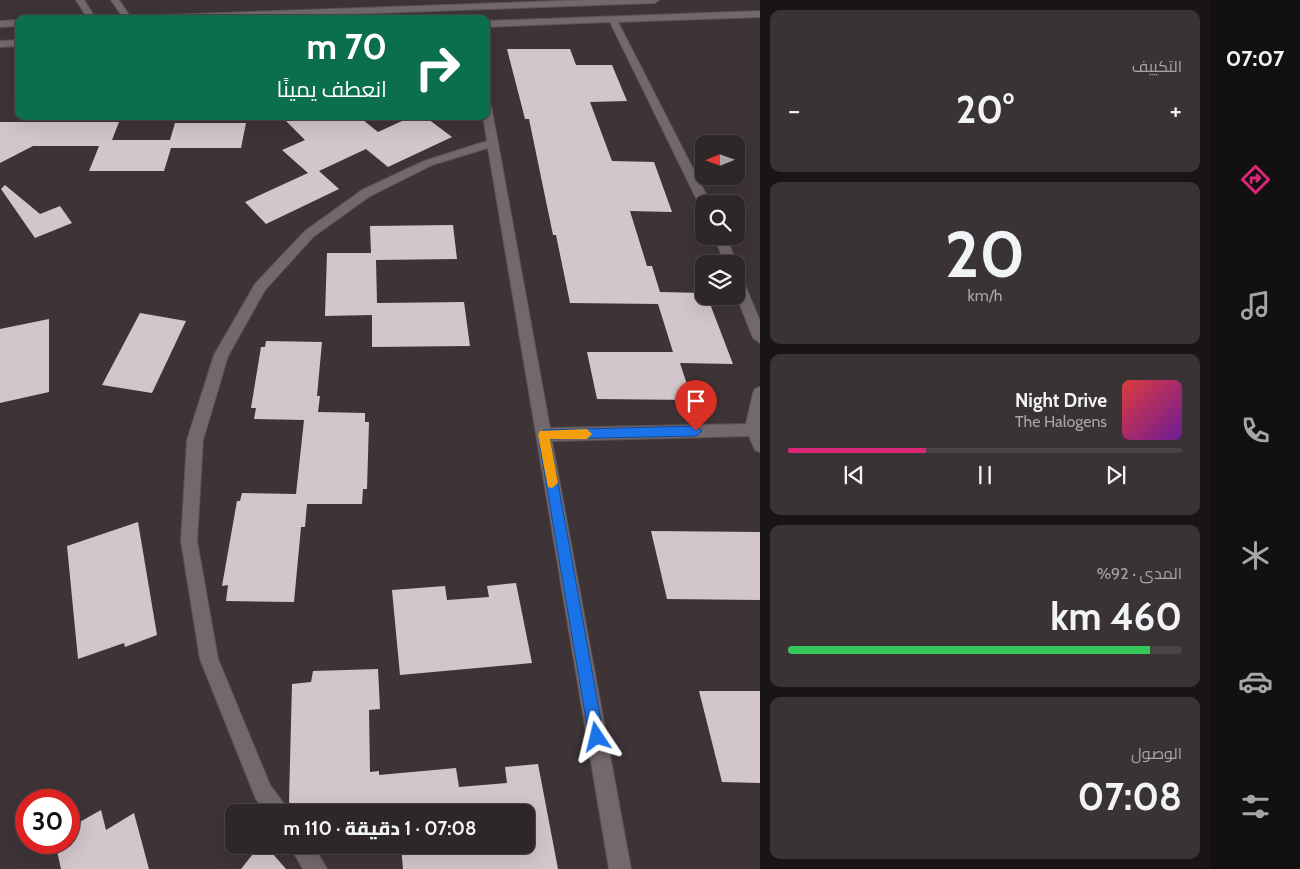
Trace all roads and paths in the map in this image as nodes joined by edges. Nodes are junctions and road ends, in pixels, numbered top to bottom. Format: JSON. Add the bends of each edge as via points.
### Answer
{"nodes":[{"id":1,"x":80,"y":0,"type":"edge"},
{"id":2,"x":115,"y":0,"type":"edge"},
{"id":3,"x":655,"y":0,"type":"edge"},
{"id":4,"x":760,"y":14,"type":"edge"},
{"id":5,"x":89,"y":15,"type":"edge"},
{"id":6,"x":125,"y":15,"type":"edge"},
{"id":7,"x":245,"y":15,"type":"edge"},
{"id":8,"x":613,"y":20,"type":"junction"},
{"id":9,"x":15,"y":23,"type":"edge"},
{"id":10,"x":0,"y":24,"type":"edge"},
{"id":11,"x":490,"y":24,"type":"edge"},
{"id":12,"x":0,"y":44,"type":"edge"},
{"id":13,"x":15,"y":45,"type":"edge"},
{"id":14,"x":489,"y":120,"type":"edge"},
{"id":15,"x":493,"y":143,"type":"junction"},
{"id":16,"x":700,"y":195,"type":"edge"},
{"id":17,"x":745,"y":300,"type":"edge"},
{"id":18,"x":760,"y":338,"type":"edge"},
{"id":19,"x":760,"y":393,"type":"edge"},
{"id":20,"x":753,"y":430,"type":"junction"},
{"id":21,"x":544,"y":435,"type":"junction"},
{"id":22,"x":760,"y":445,"type":"edge"},
{"id":23,"x":272,"y":804,"type":"edge"},
{"id":24,"x":306,"y":854,"type":"edge"},
{"id":25,"x":316,"y":869,"type":"edge"},
{"id":26,"x":620,"y":869,"type":"edge"}],
"edges":[{"from":1,"to":5,"type":"street"},
{"from":2,"to":6,"type":"street"},
{"from":3,"to":7,"type":"street"},
{"from":4,"to":8,"type":"street"},
{"from":8,"to":11,"type":"street"},
{"from":8,"to":16,"type":"street"},
{"from":9,"to":10,"type":"street"},
{"from":12,"to":13,"type":"street"},
{"from":14,"to":15,"type":"street"},
{"from":15,"to":21,"type":"street"},
{"from":15,"to":23,"type":"street","via":[[428,163],[366,192],[309,234],[260,288],[221,355],[195,440],[189,541],[209,659],[263,792]]},
{"from":17,"to":18,"type":"street"},
{"from":19,"to":20,"type":"street","via":[[752,415]]},
{"from":20,"to":21,"type":"street"},
{"from":20,"to":22,"type":"street"},
{"from":21,"to":26,"type":"street"},
{"from":24,"to":25,"type":"street"}]}
